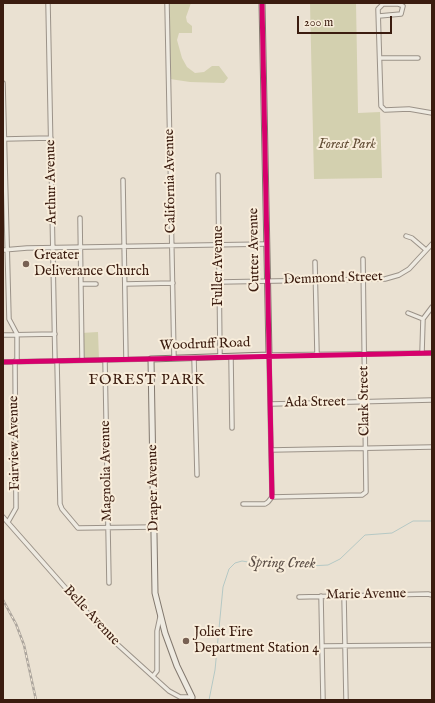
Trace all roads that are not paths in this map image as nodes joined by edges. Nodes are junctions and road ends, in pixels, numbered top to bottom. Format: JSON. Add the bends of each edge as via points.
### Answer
{"nodes":[{"id":1,"x":48,"y":3,"type":"edge"},
{"id":2,"x":167,"y":3,"type":"edge"},
{"id":3,"x":262,"y":3,"type":"edge"},
{"id":4,"x":378,"y":16,"type":"junction"},
{"id":5,"x":380,"y":58,"type":"junction"},
{"id":6,"x":418,"y":58,"type":"dead end"},
{"id":7,"x":3,"y":83,"type":"edge"},
{"id":8,"x":432,"y":112,"type":"edge"},
{"id":9,"x":51,"y":138,"type":"junction"},
{"id":10,"x":4,"y":139,"type":"edge"},
{"id":11,"x":218,"y":175,"type":"dead end"},
{"id":12,"x":123,"y":180,"type":"dead end"},
{"id":13,"x":80,"y":218,"type":"dead end"},
{"id":14,"x":406,"y":236,"type":"dead end"},
{"id":15,"x":266,"y":244,"type":"junction"},
{"id":16,"x":432,"y":244,"type":"edge"},
{"id":17,"x":219,"y":245,"type":"junction"},
{"id":18,"x":124,"y":246,"type":"junction"},
{"id":19,"x":172,"y":246,"type":"junction"},
{"id":20,"x":80,"y":247,"type":"junction"},
{"id":21,"x":53,"y":248,"type":"junction"},
{"id":22,"x":5,"y":250,"type":"edge"},
{"id":23,"x":426,"y":250,"type":"junction"},
{"id":24,"x":363,"y":259,"type":"dead end"},
{"id":25,"x":315,"y":262,"type":"dead end"},
{"id":26,"x":363,"y":278,"type":"junction"},
{"id":27,"x":315,"y":280,"type":"junction"},
{"id":28,"x":267,"y":281,"type":"junction"},
{"id":29,"x":220,"y":282,"type":"junction"},
{"id":30,"x":173,"y":283,"type":"junction"},
{"id":31,"x":81,"y":284,"type":"junction"},
{"id":32,"x":96,"y":284,"type":"dead end"},
{"id":33,"x":125,"y":284,"type":"junction"},
{"id":34,"x":432,"y":307,"type":"edge"},
{"id":35,"x":408,"y":313,"type":"dead end"},
{"id":36,"x":423,"y":319,"type":"junction"},
{"id":37,"x":3,"y":334,"type":"edge"},
{"id":38,"x":17,"y":334,"type":"junction"},
{"id":39,"x":55,"y":334,"type":"junction"},
{"id":40,"x":432,"y":352,"type":"edge"},
{"id":41,"x":422,"y":353,"type":"junction"},
{"id":42,"x":317,"y":354,"type":"junction"},
{"id":43,"x":364,"y":354,"type":"junction"},
{"id":44,"x":269,"y":355,"type":"junction"},
{"id":45,"x":220,"y":357,"type":"junction"},
{"id":46,"x":231,"y":357,"type":"junction"},
{"id":47,"x":174,"y":358,"type":"junction"},
{"id":48,"x":194,"y":358,"type":"junction"},
{"id":49,"x":126,"y":359,"type":"junction"},
{"id":50,"x":151,"y":359,"type":"junction"},
{"id":51,"x":56,"y":360,"type":"junction"},
{"id":52,"x":82,"y":360,"type":"junction"},
{"id":53,"x":105,"y":360,"type":"junction"},
{"id":54,"x":16,"y":361,"type":"junction"},
{"id":55,"x":3,"y":362,"type":"edge"},
{"id":56,"x":432,"y":400,"type":"edge"},
{"id":57,"x":365,"y":402,"type":"junction"},
{"id":58,"x":270,"y":404,"type":"junction"},
{"id":59,"x":232,"y":428,"type":"dead end"},
{"id":60,"x":432,"y":447,"type":"edge"},
{"id":61,"x":366,"y":448,"type":"junction"},
{"id":62,"x":271,"y":450,"type":"junction"},
{"id":63,"x":197,"y":475,"type":"dead end"},
{"id":64,"x":272,"y":497,"type":"junction"},
{"id":65,"x":242,"y":504,"type":"dead end"},
{"id":66,"x":3,"y":517,"type":"edge"},
{"id":67,"x":8,"y":522,"type":"junction"},
{"id":68,"x":155,"y":527,"type":"junction"},
{"id":69,"x":108,"y":528,"type":"junction"},
{"id":70,"x":110,"y":583,"type":"dead end"},
{"id":71,"x":432,"y":595,"type":"edge"},
{"id":72,"x":322,"y":596,"type":"junction"},
{"id":73,"x":344,"y":596,"type":"junction"},
{"id":74,"x":299,"y":597,"type":"dead end"},
{"id":75,"x":160,"y":617,"type":"junction"},
{"id":76,"x":345,"y":645,"type":"junction"},
{"id":77,"x":432,"y":645,"type":"edge"},
{"id":78,"x":322,"y":646,"type":"junction"},
{"id":79,"x":153,"y":676,"type":"junction"},
{"id":80,"x":193,"y":698,"type":"edge"},
{"id":81,"x":323,"y":700,"type":"edge"},
{"id":82,"x":346,"y":700,"type":"edge"}],
"edges":[{"from":1,"to":9,"type":"street","name":"Arthur Avenue"},
{"from":2,"to":19,"type":"street","name":"California Avenue"},
{"from":3,"to":15,"type":"street","name":"Cutter Avenue"},
{"from":4,"to":4,"type":"street","via":[[379,7],[383,4],[403,6],[401,14]]},
{"from":4,"to":5,"type":"street"},
{"from":5,"to":6,"type":"street"},
{"from":5,"to":8,"type":"street","via":[[382,108]]},
{"from":7,"to":10,"type":"street","name":"Fairview Avenue"},
{"from":9,"to":10,"type":"street"},
{"from":9,"to":21,"type":"street","name":"Arthur Avenue"},
{"from":10,"to":22,"type":"street","name":"Fairview Avenue"},
{"from":11,"to":17,"type":"street","name":"Fuller Avenue"},
{"from":12,"to":18,"type":"street"},
{"from":13,"to":20,"type":"street"},
{"from":14,"to":23,"type":"street"},
{"from":15,"to":17,"type":"street"},
{"from":15,"to":28,"type":"street","name":"Cutter Avenue"},
{"from":16,"to":23,"type":"street","name":"Demmond Street"},
{"from":17,"to":19,"type":"street"},
{"from":17,"to":29,"type":"street","name":"Fuller Avenue"},
{"from":18,"to":19,"type":"street"},
{"from":18,"to":20,"type":"street"},
{"from":18,"to":33,"type":"street"},
{"from":19,"to":30,"type":"street","name":"California Avenue"},
{"from":20,"to":21,"type":"street"},
{"from":20,"to":31,"type":"street"},
{"from":21,"to":22,"type":"street"},
{"from":21,"to":39,"type":"street","name":"Arthur Avenue"},
{"from":22,"to":38,"type":"street","name":"Fairview Avenue","via":[[9,319]]},
{"from":23,"to":26,"type":"street","name":"Demmond Street","via":[[409,269],[399,275],[384,279]]},
{"from":24,"to":26,"type":"street","name":"Clark Street"},
{"from":25,"to":27,"type":"street"},
{"from":26,"to":27,"type":"street","name":"Demmond Street"},
{"from":26,"to":43,"type":"street","name":"Clark Street"},
{"from":27,"to":28,"type":"street","name":"Demmond Street"},
{"from":27,"to":42,"type":"street"},
{"from":28,"to":29,"type":"street","name":"Demmond Street"},
{"from":28,"to":44,"type":"street","name":"Cutter Avenue"},
{"from":29,"to":45,"type":"street","name":"Fuller Avenue"},
{"from":30,"to":33,"type":"street"},
{"from":30,"to":47,"type":"street","name":"California Avenue"},
{"from":31,"to":32,"type":"street"},
{"from":31,"to":52,"type":"street"},
{"from":33,"to":49,"type":"street"},
{"from":34,"to":36,"type":"street"},
{"from":35,"to":36,"type":"street"},
{"from":36,"to":41,"type":"street"},
{"from":37,"to":38,"type":"street"},
{"from":38,"to":39,"type":"street"},
{"from":38,"to":54,"type":"street","name":"Fairview Avenue"},
{"from":39,"to":51,"type":"street","name":"Arthur Avenue"},
{"from":40,"to":41,"type":"street","name":"Woodruff Road"},
{"from":41,"to":43,"type":"street","name":"Woodruff Road"},
{"from":42,"to":43,"type":"street","name":"Woodruff Road"},
{"from":42,"to":44,"type":"street","name":"Woodruff Road"},
{"from":43,"to":57,"type":"street","name":"Clark Street"},
{"from":44,"to":46,"type":"street","name":"Woodruff Road"},
{"from":44,"to":58,"type":"street","name":"Cutter Avenue"},
{"from":45,"to":46,"type":"street","name":"Woodruff Road"},
{"from":45,"to":48,"type":"street","name":"Woodruff Road"},
{"from":46,"to":59,"type":"street"},
{"from":47,"to":48,"type":"street","name":"Woodruff Road"},
{"from":47,"to":50,"type":"street","name":"Woodruff Road"},
{"from":48,"to":63,"type":"street"},
{"from":49,"to":50,"type":"street","name":"Woodruff Road"},
{"from":49,"to":53,"type":"street","name":"Woodruff Road"},
{"from":50,"to":68,"type":"street","name":"Draper Avenue"},
{"from":51,"to":52,"type":"street","name":"Woodruff Road"},
{"from":51,"to":54,"type":"street","name":"Woodruff Road"},
{"from":51,"to":69,"type":"street","name":"Arthur Avenue","via":[[60,504],[78,528]]},
{"from":52,"to":53,"type":"street","name":"Woodruff Road"},
{"from":53,"to":69,"type":"street","name":"Magnolia Avenue"},
{"from":54,"to":55,"type":"street","name":"Woodruff Road"},
{"from":54,"to":67,"type":"street","name":"Fairview Avenue","via":[[16,508]]},
{"from":56,"to":57,"type":"street","name":"Ada Street"},
{"from":57,"to":58,"type":"street","name":"Ada Street"},
{"from":57,"to":61,"type":"street","name":"Clark Street"},
{"from":58,"to":62,"type":"street","name":"Cutter Avenue"},
{"from":60,"to":61,"type":"street"},
{"from":61,"to":62,"type":"street"},
{"from":61,"to":64,"type":"street","name":"Clark Street","via":[[364,494]]},
{"from":62,"to":64,"type":"street","name":"Cutter Avenue"},
{"from":64,"to":65,"type":"street","via":[[265,504]]},
{"from":66,"to":67,"type":"street","name":"Belle Avenue"},
{"from":67,"to":79,"type":"street","name":"Belle Avenue","via":[[107,635]]},
{"from":68,"to":69,"type":"street"},
{"from":68,"to":75,"type":"street","name":"Draper Avenue","via":[[155,594]]},
{"from":69,"to":70,"type":"street","name":"Magnolia Avenue"},
{"from":71,"to":73,"type":"street","name":"Marie Avenue"},
{"from":72,"to":73,"type":"street","name":"Marie Avenue"},
{"from":72,"to":74,"type":"street","name":"Marie Avenue"},
{"from":72,"to":78,"type":"street"},
{"from":73,"to":76,"type":"street"},
{"from":75,"to":79,"type":"street","name":"Draper Avenue","via":[[157,631],[157,671]]},
{"from":75,"to":80,"type":"street","name":"Draper Avenue"},
{"from":76,"to":77,"type":"street"},
{"from":76,"to":78,"type":"street"},
{"from":76,"to":82,"type":"street"},
{"from":78,"to":81,"type":"street"},
{"from":79,"to":80,"type":"street","name":"Belle Avenue","via":[[168,691],[180,697]]}]}
